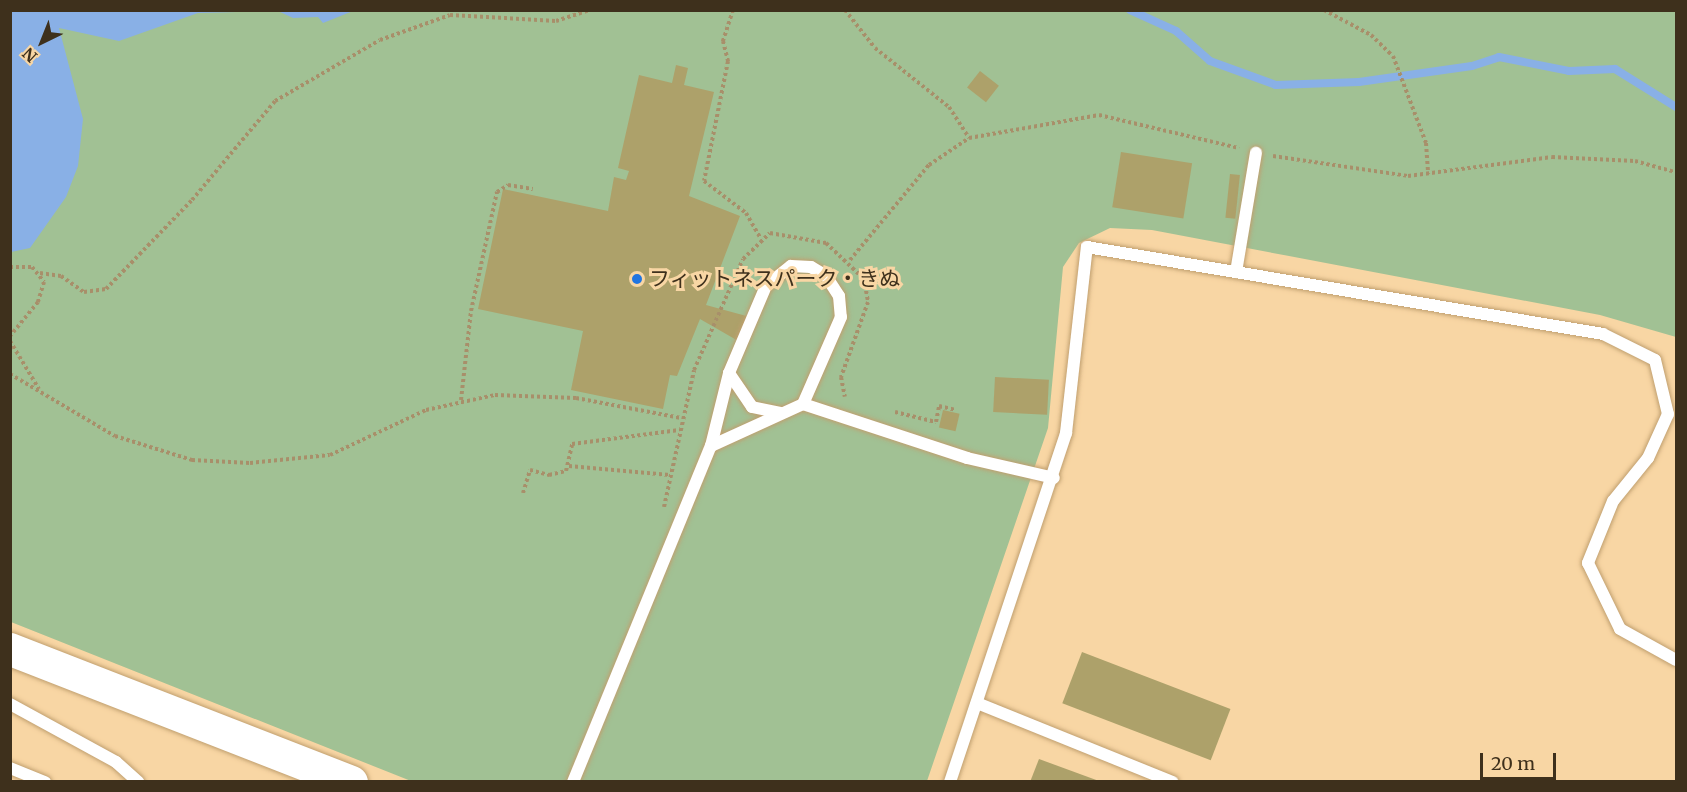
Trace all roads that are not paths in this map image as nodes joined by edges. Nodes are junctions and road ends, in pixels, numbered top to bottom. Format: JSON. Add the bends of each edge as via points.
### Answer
{"nodes":[{"id":1,"x":1256,"y":153,"type":"dead end"},
{"id":2,"x":1236,"y":273,"type":"junction"},
{"id":3,"x":729,"y":373,"type":"junction"},
{"id":4,"x":802,"y":404,"type":"junction"},
{"id":5,"x":783,"y":413,"type":"junction"},
{"id":6,"x":711,"y":446,"type":"junction"},
{"id":7,"x":1054,"y":478,"type":"junction"},
{"id":8,"x":10,"y":649,"type":"edge"},
{"id":9,"x":1677,"y":660,"type":"edge"},
{"id":10,"x":977,"y":703,"type":"junction"},
{"id":11,"x":10,"y":704,"type":"edge"},
{"id":12,"x":10,"y":768,"type":"edge"},
{"id":13,"x":45,"y":782,"type":"edge"},
{"id":14,"x":138,"y":782,"type":"edge"},
{"id":15,"x":351,"y":782,"type":"edge"},
{"id":16,"x":573,"y":782,"type":"edge"},
{"id":17,"x":950,"y":782,"type":"edge"},
{"id":18,"x":1173,"y":782,"type":"edge"}],
"edges":[{"from":1,"to":2,"type":"lane"},
{"from":2,"to":7,"type":"lane","via":[[1087,247],[1066,433]]},
{"from":2,"to":9,"type":"lane","via":[[1603,334],[1654,360],[1668,414],[1648,458],[1613,501],[1588,563],[1620,629]]},
{"from":3,"to":4,"type":"lane","via":[[775,274],[791,266],[812,267],[826,276],[839,296],[841,317]]},
{"from":3,"to":5,"type":"lane","via":[[752,407]]},
{"from":3,"to":6,"type":"lane"},
{"from":4,"to":5,"type":"lane"},
{"from":4,"to":7,"type":"lane","via":[[967,458]]},
{"from":5,"to":6,"type":"lane"},
{"from":6,"to":16,"type":"lane"},
{"from":7,"to":10,"type":"lane"},
{"from":8,"to":15,"type":"street"},
{"from":10,"to":17,"type":"lane"},
{"from":10,"to":18,"type":"lane"},
{"from":11,"to":14,"type":"lane","via":[[116,762]]},
{"from":12,"to":13,"type":"lane"}]}
